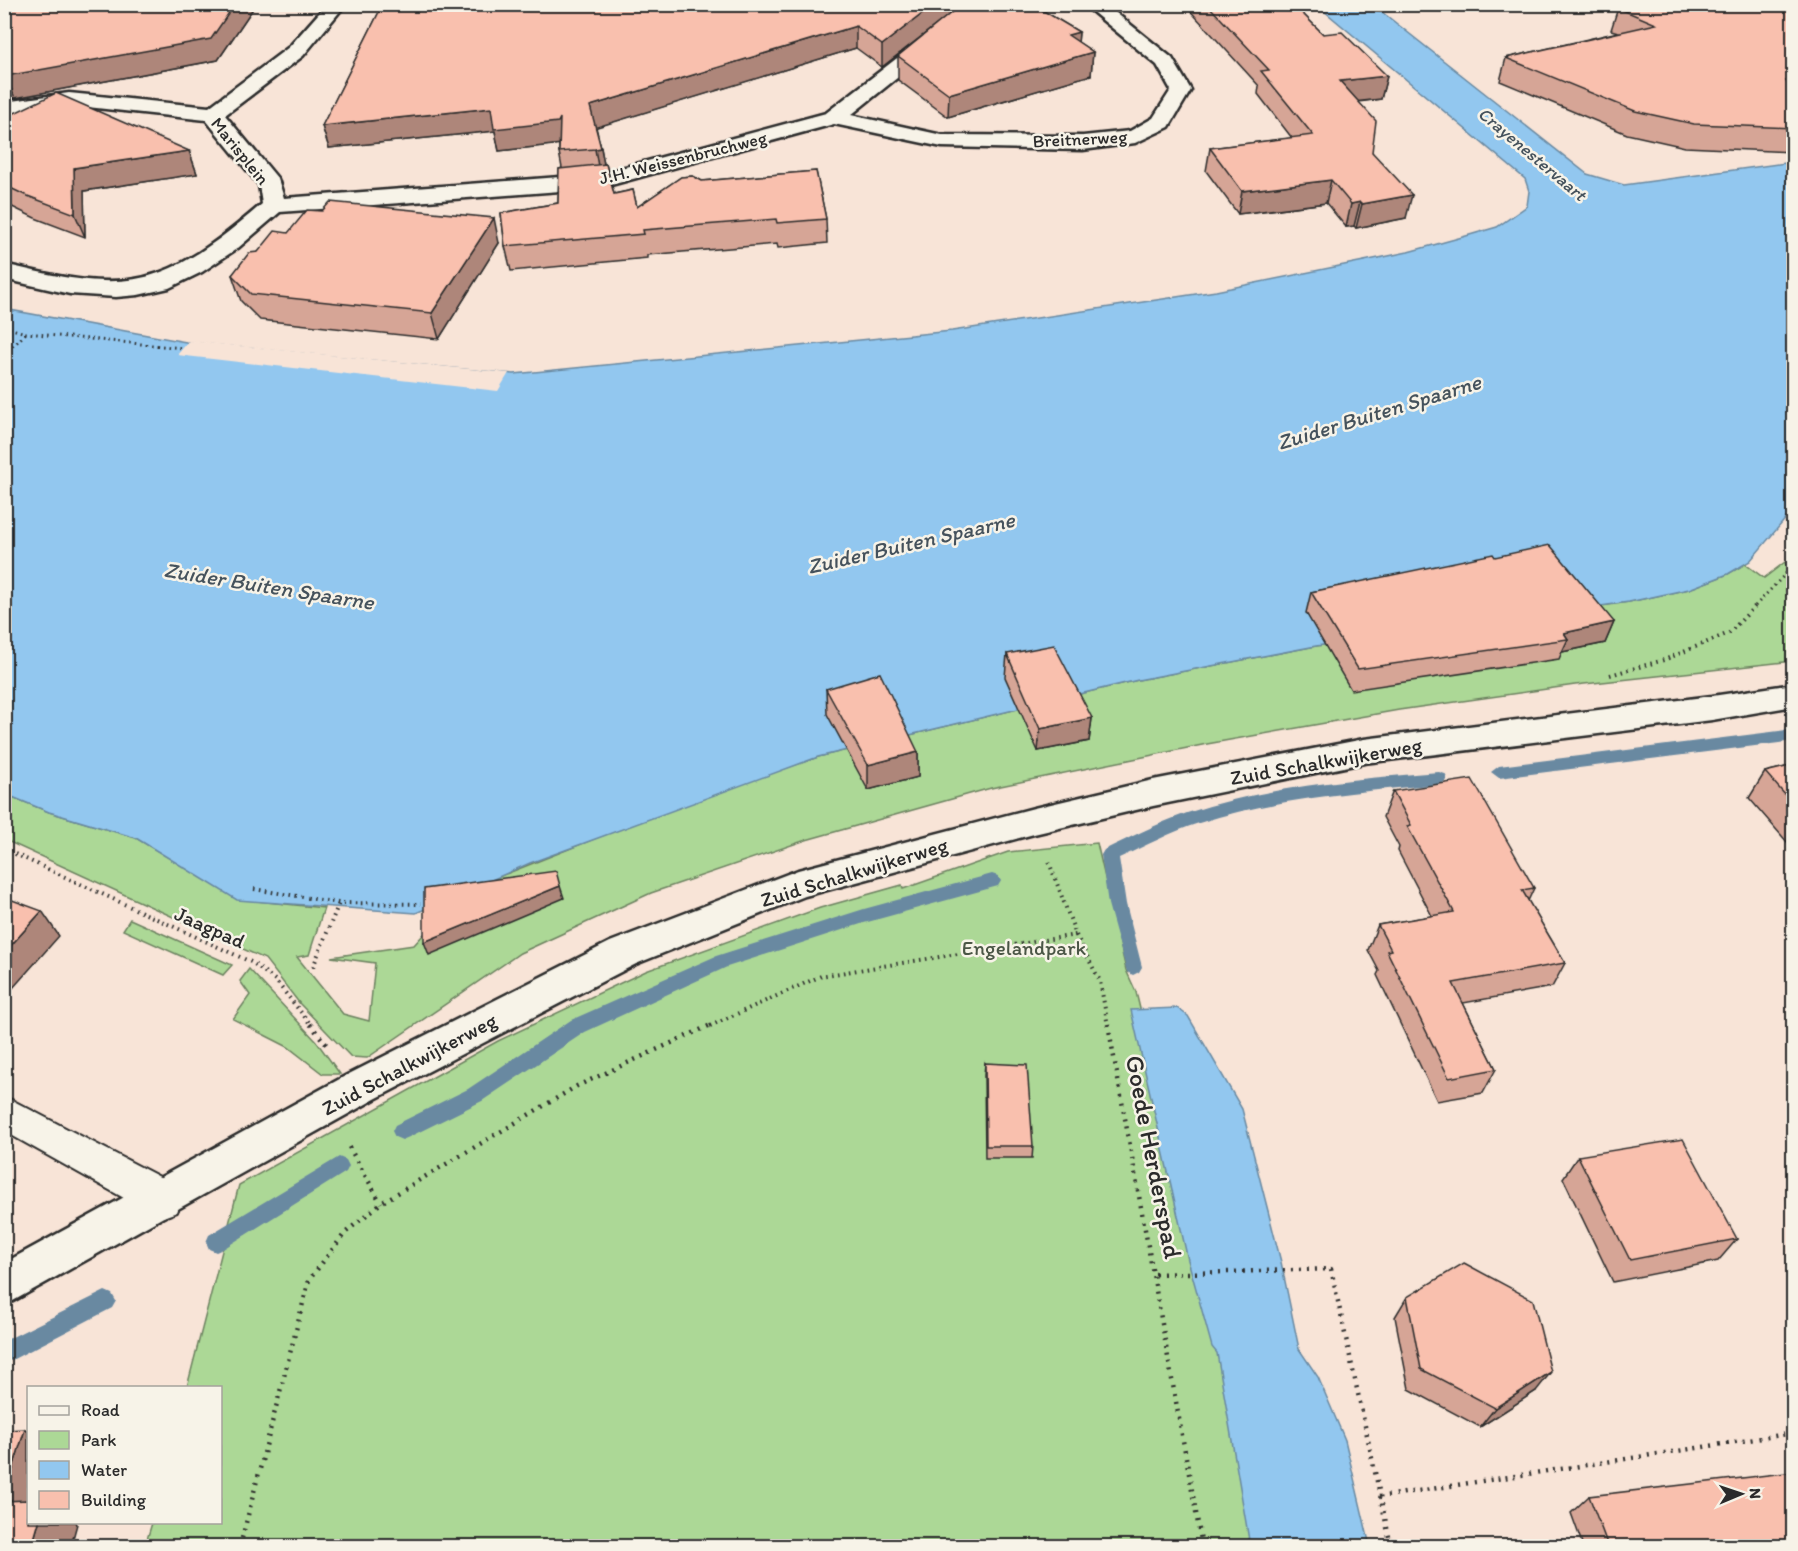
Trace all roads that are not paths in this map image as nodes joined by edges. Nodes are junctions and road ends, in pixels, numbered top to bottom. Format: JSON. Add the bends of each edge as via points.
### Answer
{"nodes":[{"id":1,"x":337,"y":4,"type":"edge"},
{"id":2,"x":980,"y":4,"type":"edge"},
{"id":3,"x":1092,"y":4,"type":"edge"},
{"id":4,"x":4,"y":108,"type":"edge"},
{"id":5,"x":213,"y":114,"type":"junction"},
{"id":6,"x":834,"y":118,"type":"junction"},
{"id":7,"x":274,"y":206,"type":"junction"},
{"id":8,"x":4,"y":271,"type":"edge"},
{"id":9,"x":1794,"y":695,"type":"edge"},
{"id":10,"x":4,"y":1112,"type":"edge"},
{"id":11,"x":163,"y":1199,"type":"junction"},
{"id":12,"x":4,"y":1286,"type":"edge"}],
"edges":[{"from":1,"to":5,"type":"street","via":[[321,28],[265,79]]},
{"from":2,"to":6,"type":"street","name":"J.H. Weissenbruchweg"},
{"from":3,"to":6,"type":"street","name":"Breitnerweg","via":[[1165,62],[1181,90],[1161,122],[1135,137],[1083,143],[942,141]]},
{"from":4,"to":5,"type":"street","name":"Marisplein","via":[[69,99]]},
{"from":5,"to":7,"type":"street","name":"Marisplein","via":[[270,184]]},
{"from":6,"to":7,"type":"street","name":"J.H. Weissenbruchweg","via":[[600,181]]},
{"from":7,"to":8,"type":"street","name":"Marisplein","via":[[231,242],[179,275],[128,290],[69,287]]},
{"from":9,"to":11,"type":"street","name":"Zuid Schalkwijkerweg","via":[[1364,751],[1034,820],[798,884],[624,953],[361,1087]]},
{"from":10,"to":11,"type":"lane"},
{"from":11,"to":12,"type":"street","name":"Zuid Schalkwijkerweg"}]}
